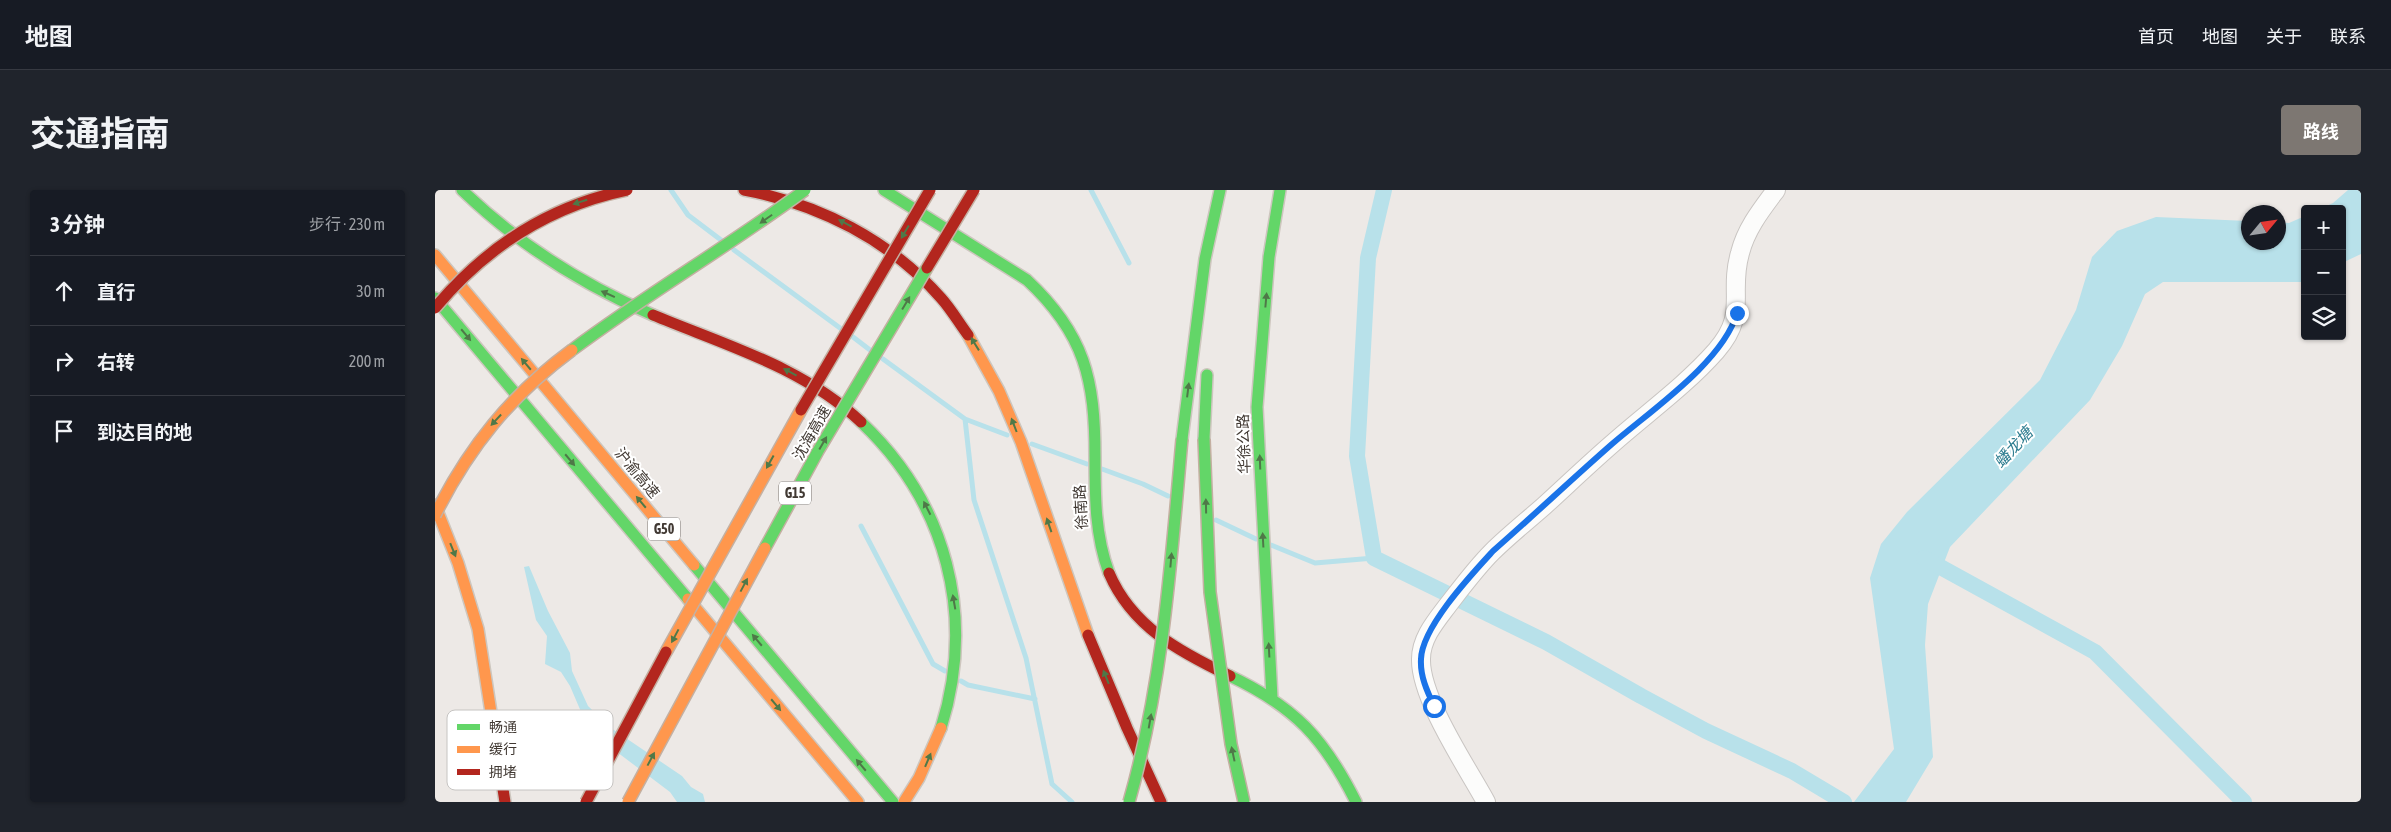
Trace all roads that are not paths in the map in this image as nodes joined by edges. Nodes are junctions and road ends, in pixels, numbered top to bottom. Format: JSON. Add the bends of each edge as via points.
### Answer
{"nodes":[{"id":1,"x":461,"y":190,"type":"edge"},
{"id":2,"x":627,"y":190,"type":"edge"},
{"id":3,"x":805,"y":190,"type":"edge"},
{"id":4,"x":884,"y":190,"type":"edge"},
{"id":5,"x":930,"y":190,"type":"edge"},
{"id":6,"x":974,"y":190,"type":"edge"},
{"id":7,"x":1221,"y":190,"type":"edge"},
{"id":8,"x":1281,"y":190,"type":"edge"},
{"id":9,"x":1776,"y":190,"type":"edge"},
{"id":10,"x":750,"y":191,"type":"edge"},
{"id":11,"x":435,"y":255,"type":"edge"},
{"id":12,"x":435,"y":298,"type":"edge"},
{"id":13,"x":435,"y":308,"type":"edge"},
{"id":14,"x":1209,"y":326,"type":"dead end"},
{"id":15,"x":1207,"y":364,"type":"dead end"},
{"id":16,"x":435,"y":505,"type":"edge"},
{"id":17,"x":435,"y":515,"type":"edge"},
{"id":18,"x":1272,"y":698,"type":"junction"},
{"id":19,"x":491,"y":710,"type":"edge"},
{"id":20,"x":613,"y":752,"type":"edge"},
{"id":21,"x":592,"y":790,"type":"edge"},
{"id":22,"x":586,"y":802,"type":"edge"},
{"id":23,"x":628,"y":802,"type":"edge"},
{"id":24,"x":857,"y":802,"type":"edge"},
{"id":25,"x":893,"y":802,"type":"edge"},
{"id":26,"x":905,"y":802,"type":"edge"},
{"id":27,"x":1129,"y":802,"type":"edge"},
{"id":28,"x":1161,"y":802,"type":"edge"},
{"id":29,"x":1244,"y":802,"type":"edge"},
{"id":30,"x":1357,"y":802,"type":"edge"},
{"id":31,"x":1486,"y":802,"type":"edge"}],
"edges":[{"from":26,"to":1,"type":"main road","one_way":true,"via":[[921,778],[943,724],[955,668],[955,609],[945,554],[932,518],[914,484],[891,452],[867,424],[803,379],[597,289],[532,250]]},
{"from":2,"to":13,"type":"main road","one_way":true,"bridge":true,"via":[[570,206],[496,247],[464,274]]},
{"from":3,"to":17,"type":"main road","one_way":true,"bridge":true,"via":[[724,248],[607,323],[531,385],[469,453]]},
{"from":4,"to":18,"type":"main road","name":"徐南路","via":[[1008,266],[1046,296],[1063,316],[1076,338],[1091,386],[1099,545],[1121,596],[1137,618],[1179,653]]},
{"from":5,"to":20,"type":"main road","name":"沈海高速","number":"G15","one_way":true,"bridge":true,"via":[[776,451]]},
{"from":23,"to":6,"type":"main road","name":"沈海高速","number":"G15","one_way":true,"bridge":true,"via":[[818,451]]},
{"from":7,"to":14,"type":"main road"},
{"from":27,"to":7,"type":"main road","one_way":true,"bridge":true,"via":[[1149,726],[1159,663],[1205,259]]},
{"from":18,"to":8,"type":"main road","name":"华徐公路","one_way":true,"via":[[1257,407],[1269,257]]},
{"from":9,"to":31,"type":"street","via":[[1751,226],[1740,253],[1735,280],[1737,313],[1726,338],[1692,375],[1493,551],[1429,631],[1421,649],[1421,671],[1434,706]]},
{"from":28,"to":10,"type":"main road","one_way":true,"via":[[1133,745],[1077,605],[998,387],[956,314],[898,256],[865,234],[830,215]]},
{"from":25,"to":11,"type":"main road","name":"沪渝高速","number":"G50","one_way":true},
{"from":12,"to":24,"type":"main road","number":"G50","one_way":true},
{"from":29,"to":15,"type":"main road","one_way":true,"bridge":true,"via":[[1231,744],[1210,592],[1204,439]]},
{"from":16,"to":19,"type":"main road","one_way":true,"via":[[458,564],[478,630]]},
{"from":18,"to":30,"type":"main road","name":"徐南路","via":[[1319,740],[1341,771]]},
{"from":21,"to":22,"type":"main road","name":"沈海高速","number":"G15","one_way":true,"bridge":true}]}
